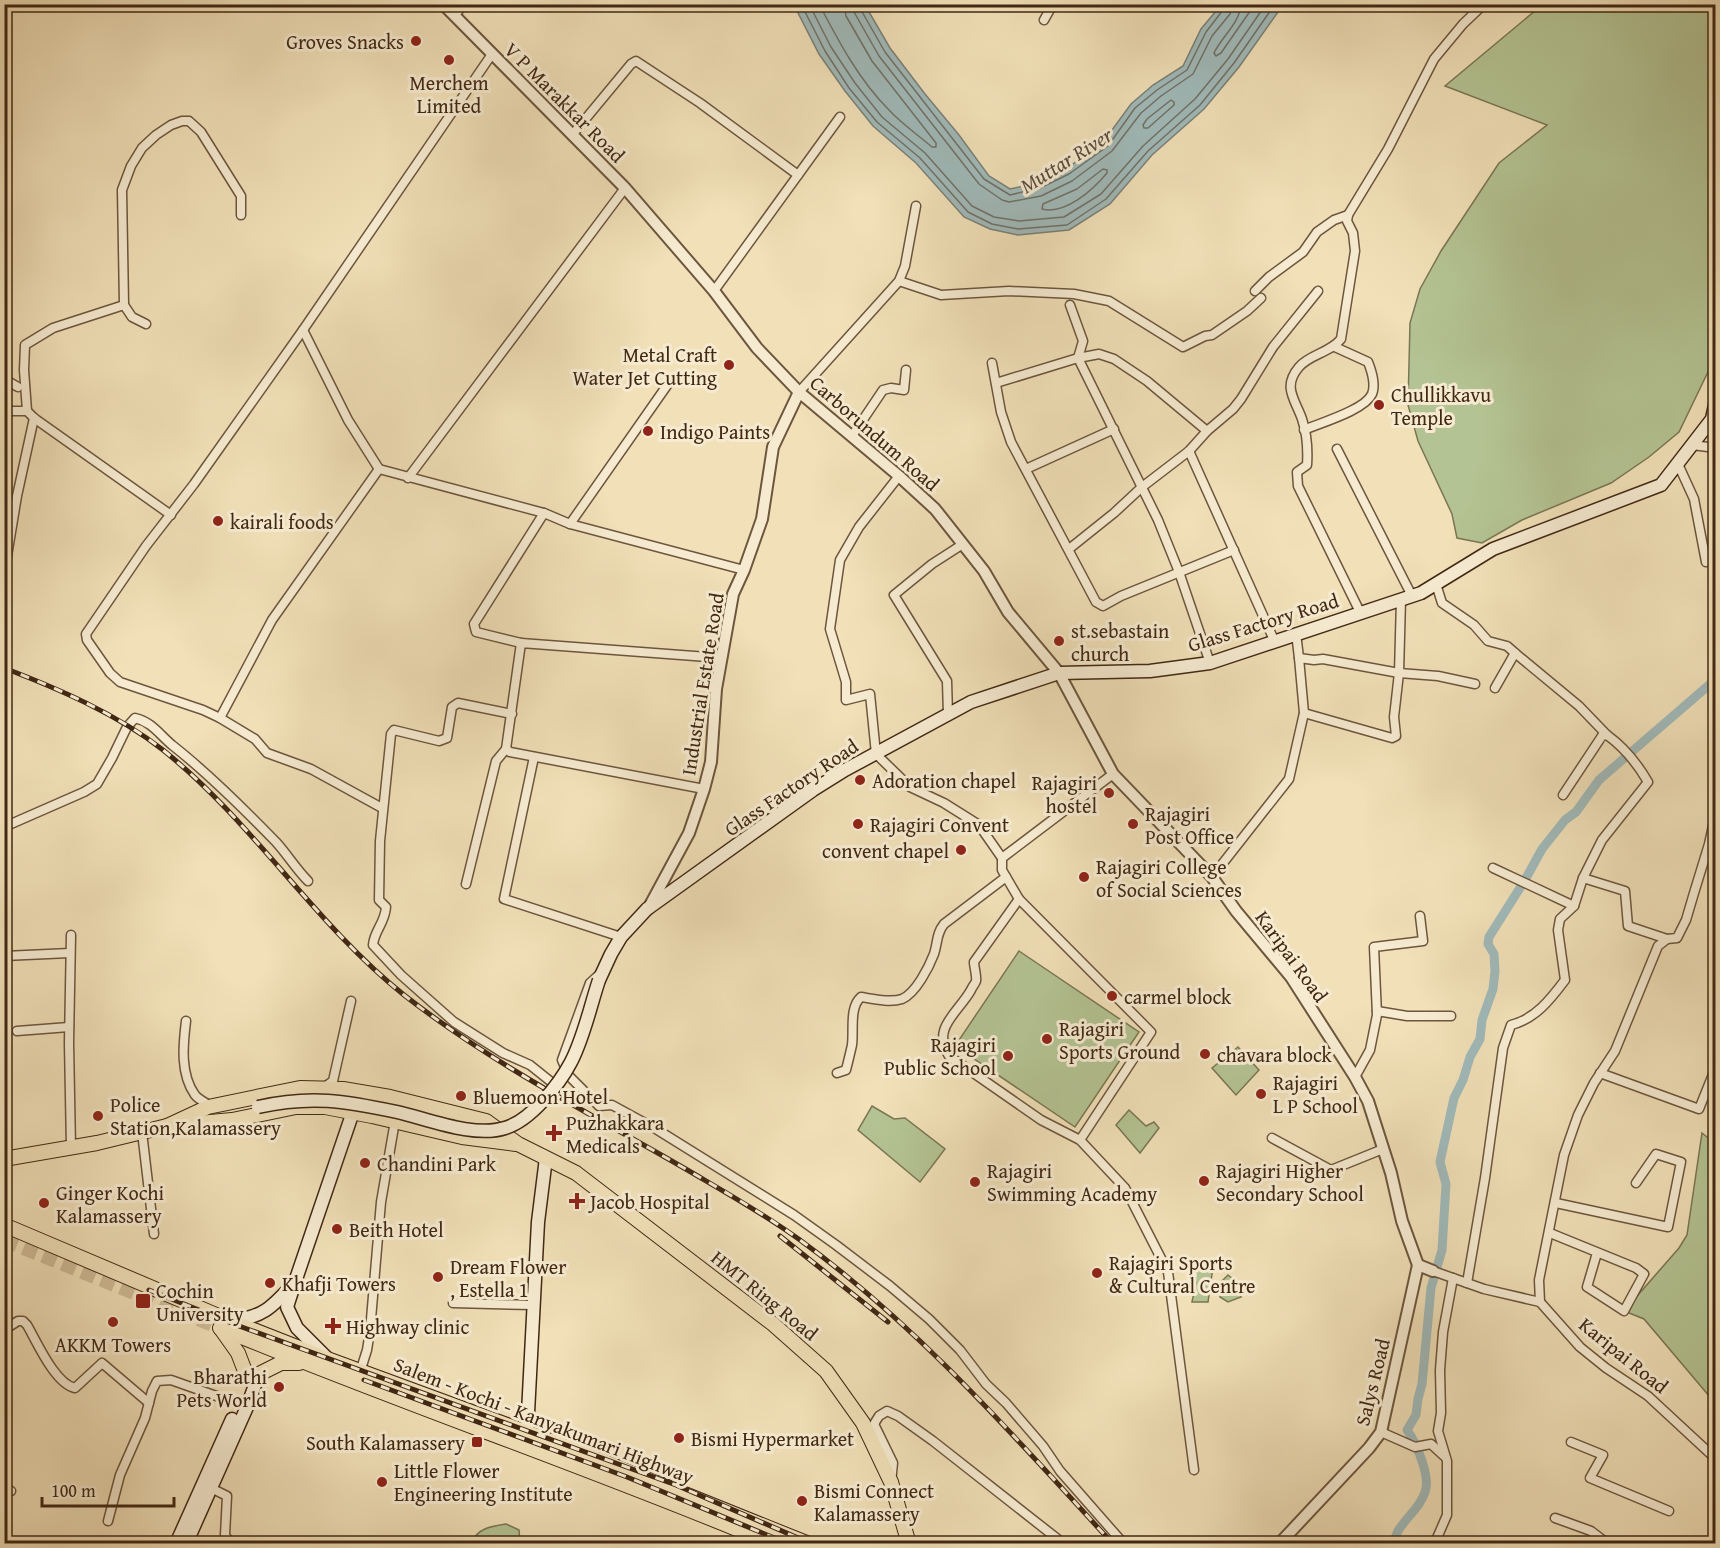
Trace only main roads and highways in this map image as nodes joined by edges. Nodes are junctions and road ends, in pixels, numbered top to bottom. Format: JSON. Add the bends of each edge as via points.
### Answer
{"nodes":[{"id":1,"x":1716,"y":400,"type":"edge"},
{"id":2,"x":361,"y":1092,"type":"junction"},
{"id":3,"x":228,"y":1102,"type":"junction"},
{"id":4,"x":210,"y":1106,"type":"junction"},
{"id":5,"x":258,"y":1107,"type":"junction"},
{"id":6,"x":353,"y":1113,"type":"junction"},
{"id":7,"x":232,"y":1120,"type":"junction"},
{"id":8,"x":212,"y":1123,"type":"junction"},
{"id":9,"x":167,"y":1126,"type":"junction"},
{"id":10,"x":518,"y":1144,"type":"junction"},
{"id":11,"x":546,"y":1158,"type":"junction"},
{"id":12,"x":4,"y":1159,"type":"edge"},
{"id":13,"x":5,"y":1225,"type":"edge"},
{"id":14,"x":295,"y":1282,"type":"junction"},
{"id":15,"x":224,"y":1324,"type":"junction"},
{"id":16,"x":264,"y":1340,"type":"junction"},
{"id":17,"x":330,"y":1360,"type":"junction"},
{"id":18,"x":307,"y":1362,"type":"junction"},
{"id":19,"x":254,"y":1377,"type":"junction"},
{"id":20,"x":527,"y":1432,"type":"junction"},
{"id":21,"x":687,"y":1501,"type":"junction"},
{"id":22,"x":176,"y":1544,"type":"edge"},
{"id":23,"x":186,"y":1544,"type":"edge"},
{"id":24,"x":773,"y":1544,"type":"edge"},
{"id":25,"x":809,"y":1544,"type":"edge"},
{"id":26,"x":909,"y":1544,"type":"edge"}],
"edges":[{"from":1,"to":5,"type":"main road","name":"Glass Factory Road","bridge":true,"via":[[1712,419],[1661,485],[1493,549],[1407,597],[1210,663],[1150,671],[1059,673],[971,702],[813,790],[648,909],[621,937],[601,976],[567,1070],[530,1115],[512,1126],[478,1131],[351,1103],[314,1099]]},
{"from":2,"to":3,"type":"main road","name":"HMT Ring Road","via":[[300,1088]]},
{"from":2,"to":6,"type":"main road"},
{"from":2,"to":10,"type":"main road","name":"HMT Ring Road","via":[[486,1121]]},
{"from":3,"to":4,"type":"main road","name":"HMT Ring Road"},
{"from":3,"to":5,"type":"main road"},
{"from":4,"to":8,"type":"main road","via":[[208,1116]]},
{"from":4,"to":9,"type":"main road","name":"HMT Ring Road"},
{"from":5,"to":7,"type":"main road"},
{"from":6,"to":7,"type":"main road","name":"HMT Ring Road","via":[[325,1107],[296,1107]]},
{"from":6,"to":10,"type":"main road","name":"HMT Ring Road","via":[[462,1137]]},
{"from":6,"to":14,"type":"main road"},
{"from":7,"to":8,"type":"main road","name":"HMT Ring Road"},
{"from":8,"to":9,"type":"main road","name":"HMT Ring Road"},
{"from":9,"to":12,"type":"main road"},
{"from":10,"to":11,"type":"main road","name":"HMT Ring Road"},
{"from":11,"to":20,"type":"main road","via":[[538,1222]]},
{"from":11,"to":26,"type":"main road","name":"HMT Ring Road","via":[[576,1173],[773,1324],[826,1371],[863,1424],[891,1482]]},
{"from":13,"to":15,"type":"main road"},
{"from":14,"to":15,"type":"main road","via":[[260,1314]]},
{"from":14,"to":17,"type":"main road","via":[[287,1307],[297,1328]]},
{"from":15,"to":16,"type":"main road"},
{"from":15,"to":19,"type":"main road"},
{"from":16,"to":17,"type":"main road","name":"Salem - Kochi - Kanyakumari Highway"},
{"from":16,"to":18,"type":"main road","name":"Salem - Kochi - Kanyakumari Highway"},
{"from":17,"to":20,"type":"main road","name":"Salem - Kochi - Kanyakumari Highway"},
{"from":18,"to":19,"type":"main road","via":[[281,1364]]},
{"from":18,"to":21,"type":"main road","name":"Salem - Kochi - Kanyakumari Highway","via":[[424,1409]]},
{"from":19,"to":22,"type":"main road"},
{"from":19,"to":23,"type":"main road","via":[[247,1407]]},
{"from":20,"to":21,"type":"main road","name":"Salem - Kochi - Kanyakumari Highway"},
{"from":21,"to":24,"type":"main road","name":"Salem - Kochi - Kanyakumari Highway"},
{"from":21,"to":25,"type":"main road","name":"Salem - Kochi - Kanyakumari Highway"}]}
